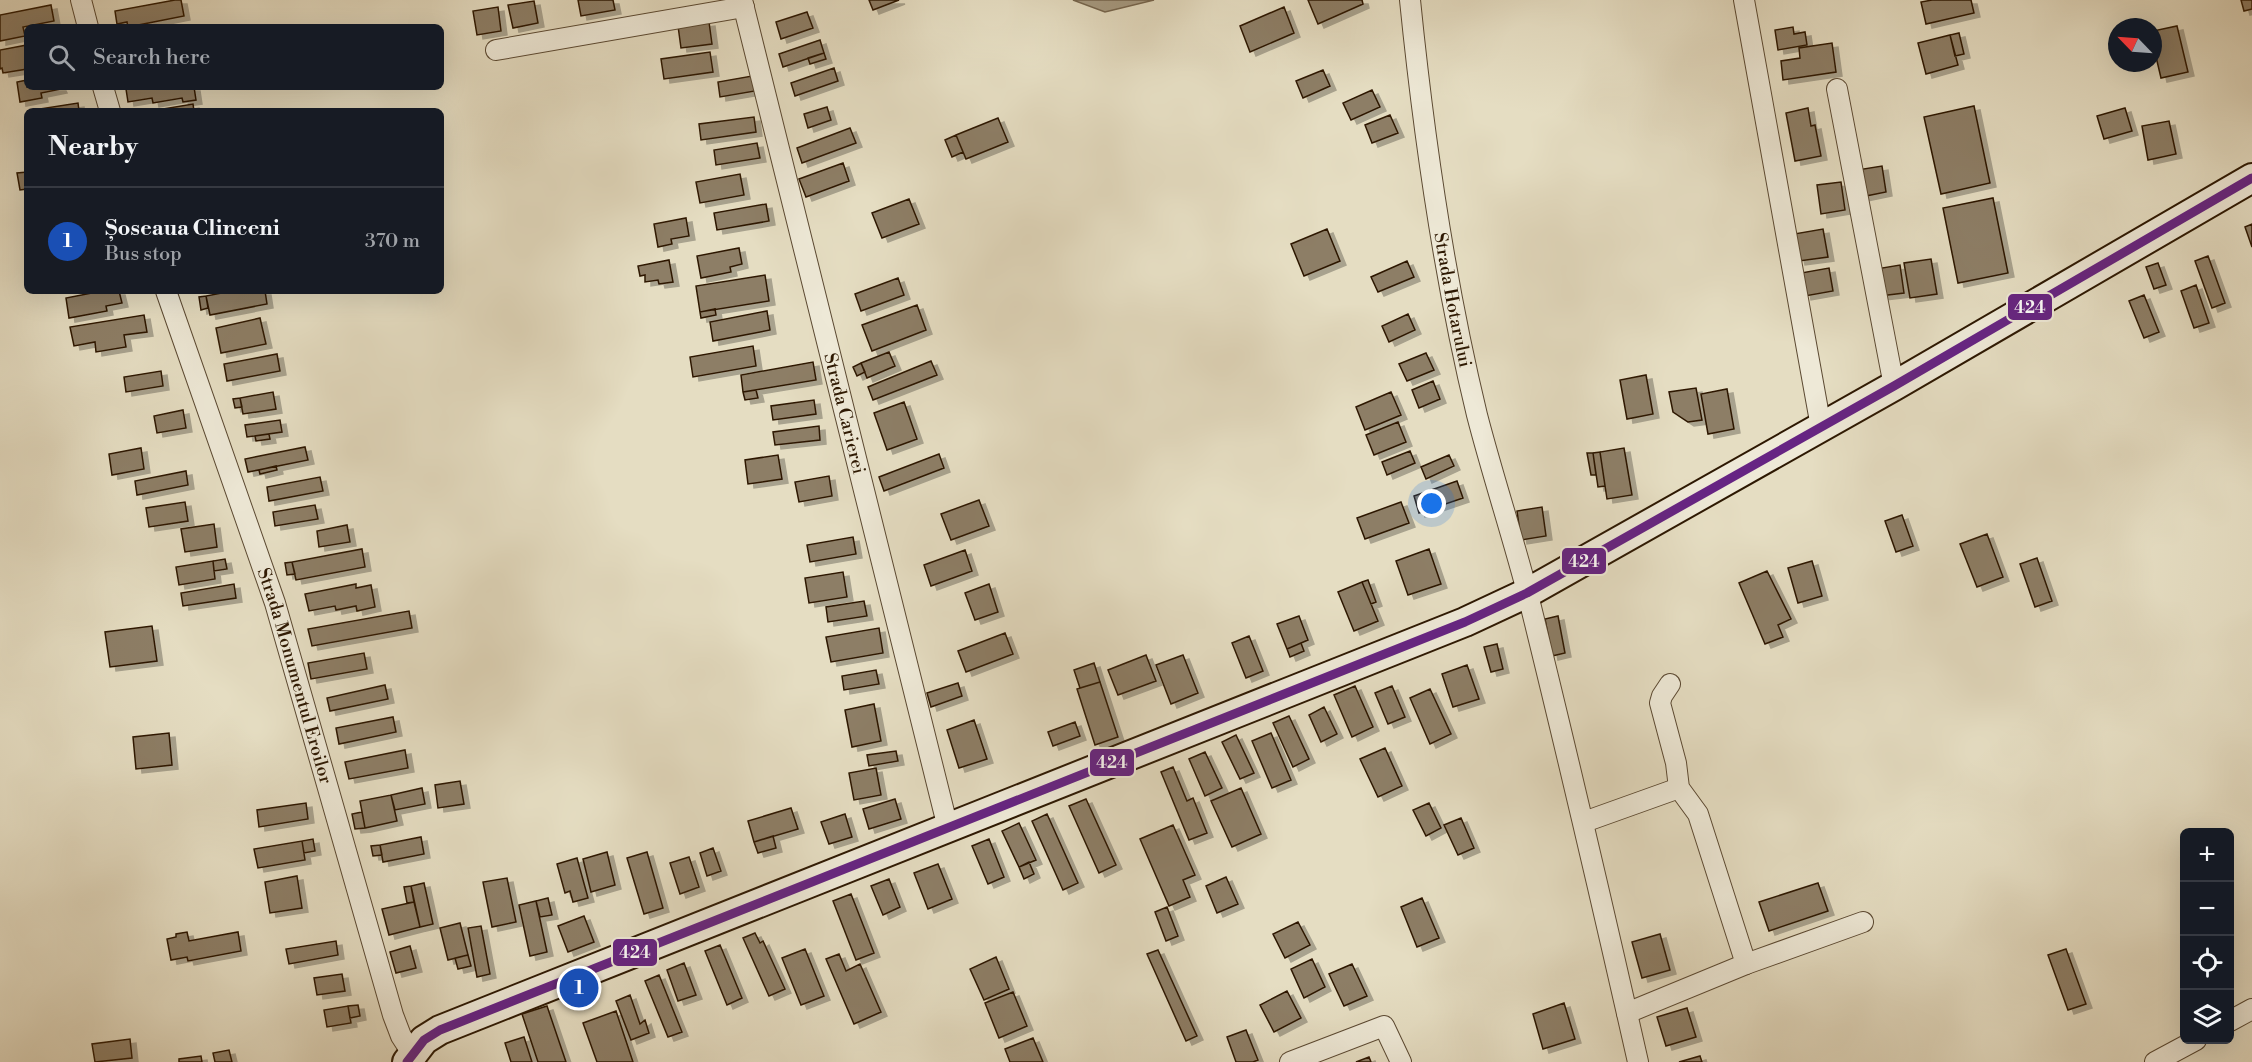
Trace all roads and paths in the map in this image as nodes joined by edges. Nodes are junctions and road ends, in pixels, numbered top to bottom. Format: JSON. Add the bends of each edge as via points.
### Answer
{"nodes":[{"id":1,"x":81,"y":0,"type":"edge"},
{"id":2,"x":1410,"y":0,"type":"edge"},
{"id":3,"x":1744,"y":0,"type":"edge"},
{"id":4,"x":743,"y":4,"type":"edge"},
{"id":5,"x":87,"y":24,"type":"edge"},
{"id":6,"x":496,"y":50,"type":"dead end"},
{"id":7,"x":1837,"y":89,"type":"dead end"},
{"id":8,"x":104,"y":90,"type":"edge"},
{"id":9,"x":109,"y":108,"type":"edge"},
{"id":10,"x":2252,"y":178,"type":"edge"},
{"id":11,"x":167,"y":294,"type":"edge"},
{"id":12,"x":1894,"y":386,"type":"junction"},
{"id":13,"x":1821,"y":427,"type":"junction"},
{"id":14,"x":1527,"y":594,"type":"junction"},
{"id":15,"x":1670,"y":684,"type":"dead end"},
{"id":16,"x":1679,"y":788,"type":"junction"},
{"id":17,"x":1584,"y":822,"type":"junction"},
{"id":18,"x":948,"y":828,"type":"junction"},
{"id":19,"x":1863,"y":922,"type":"dead end"},
{"id":20,"x":1746,"y":964,"type":"junction"},
{"id":21,"x":2252,"y":1009,"type":"edge"},
{"id":22,"x":1626,"y":1013,"type":"junction"},
{"id":23,"x":2234,"y":1018,"type":"edge"},
{"id":24,"x":2189,"y":1044,"type":"edge"},
{"id":25,"x":410,"y":1058,"type":"edge"},
{"id":26,"x":1290,"y":1062,"type":"edge"},
{"id":27,"x":1401,"y":1062,"type":"edge"},
{"id":28,"x":1638,"y":1062,"type":"edge"},
{"id":29,"x":2155,"y":1062,"type":"edge"}],
"edges":[{"from":1,"to":5,"type":"street"},
{"from":2,"to":14,"type":"street","name":"Strada Hotarului","via":[[1436,207],[1462,345]]},
{"from":3,"to":13,"type":"street"},
{"from":4,"to":6,"type":"street"},
{"from":4,"to":18,"type":"street","name":"Strada Carierei"},
{"from":7,"to":12,"type":"street"},
{"from":8,"to":9,"type":"street"},
{"from":10,"to":12,"type":"main road"},
{"from":11,"to":25,"type":"street","name":"Strada Monumentul Eroilor","via":[[274,603],[393,1015]]},
{"from":12,"to":13,"type":"main road"},
{"from":13,"to":14,"type":"main road"},
{"from":14,"to":17,"type":"street","name":"Strada Hotarului"},
{"from":14,"to":18,"type":"main road"},
{"from":15,"to":16,"type":"street","via":[[1660,703]]},
{"from":16,"to":17,"type":"street"},
{"from":16,"to":20,"type":"street","via":[[1698,814]]},
{"from":17,"to":22,"type":"street","name":"Strada Hotarului"},
{"from":18,"to":25,"type":"main road","via":[[440,1030],[424,1040]]},
{"from":19,"to":20,"type":"street"},
{"from":20,"to":22,"type":"street"},
{"from":21,"to":23,"type":"street"},
{"from":22,"to":28,"type":"street","name":"Strada Hotarului"},
{"from":24,"to":29,"type":"street"},
{"from":26,"to":27,"type":"street","via":[[1384,1026]]}]}
